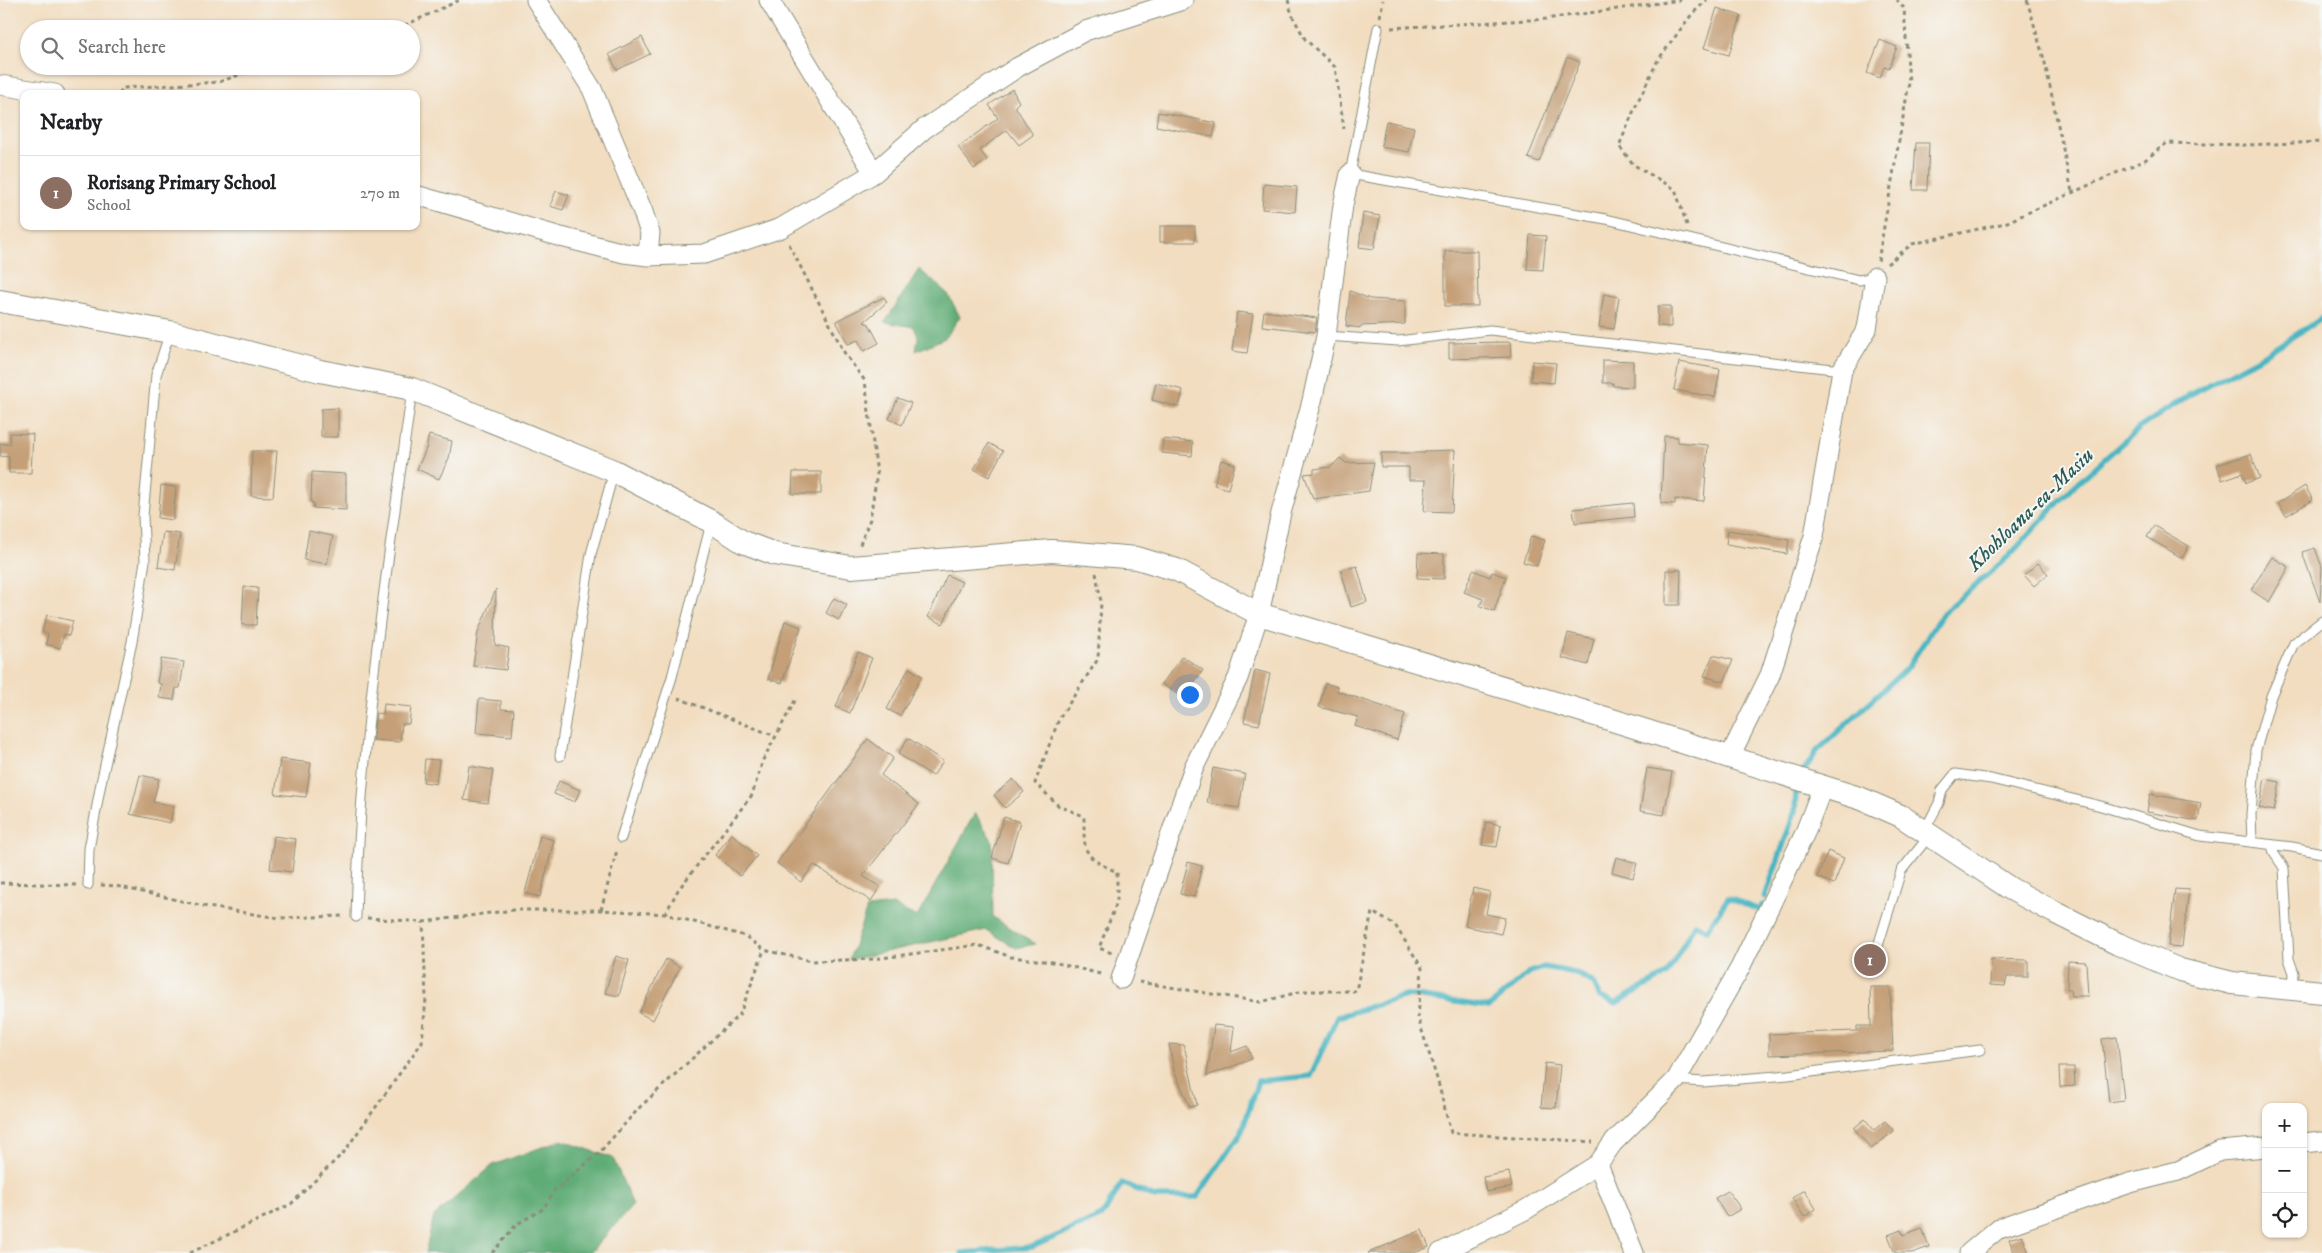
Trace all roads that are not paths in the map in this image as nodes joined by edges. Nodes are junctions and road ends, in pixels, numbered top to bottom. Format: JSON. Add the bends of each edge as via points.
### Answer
{"nodes":[{"id":1,"x":536,"y":0,"type":"edge"},
{"id":2,"x":769,"y":0,"type":"edge"},
{"id":3,"x":1183,"y":0,"type":"edge"},
{"id":4,"x":1378,"y":28,"type":"road end"},
{"id":5,"x":0,"y":85,"type":"edge"},
{"id":6,"x":31,"y":90,"type":"edge"},
{"id":7,"x":874,"y":173,"type":"junction"},
{"id":8,"x":1350,"y":174,"type":"junction"},
{"id":9,"x":420,"y":195,"type":"edge"},
{"id":10,"x":648,"y":256,"type":"junction"},
{"id":11,"x":1876,"y":272,"type":"joint"},
{"id":12,"x":0,"y":301,"type":"edge"},
{"id":13,"x":170,"y":332,"type":"junction"},
{"id":14,"x":1326,"y":336,"type":"junction"},
{"id":15,"x":1842,"y":370,"type":"junction"},
{"id":16,"x":412,"y":389,"type":"junction"},
{"id":17,"x":614,"y":471,"type":"junction"},
{"id":18,"x":712,"y":522,"type":"junction"},
{"id":19,"x":1259,"y":614,"type":"junction"},
{"id":20,"x":2322,"y":621,"type":"edge"},
{"id":21,"x":560,"y":756,"type":"dead end"},
{"id":22,"x":1734,"y":758,"type":"junction"},
{"id":23,"x":1823,"y":786,"type":"junction"},
{"id":24,"x":1927,"y":833,"type":"junction"},
{"id":25,"x":621,"y":838,"type":"road end"},
{"id":26,"x":2252,"y":842,"type":"junction"},
{"id":27,"x":2272,"y":845,"type":"junction"},
{"id":28,"x":2322,"y":854,"type":"edge"},
{"id":29,"x":88,"y":885,"type":"road end"},
{"id":30,"x":356,"y":917,"type":"road end"},
{"id":31,"x":1878,"y":946,"type":"dead end"},
{"id":32,"x":1121,"y":978,"type":"road end"},
{"id":33,"x":2293,"y":990,"type":"junction"},
{"id":34,"x":2322,"y":992,"type":"edge"},
{"id":35,"x":1980,"y":1050,"type":"dead end"},
{"id":36,"x":1676,"y":1080,"type":"junction"},
{"id":37,"x":2322,"y":1141,"type":"edge"},
{"id":38,"x":2307,"y":1143,"type":"edge"},
{"id":39,"x":2262,"y":1146,"type":"edge"},
{"id":40,"x":1598,"y":1164,"type":"junction"},
{"id":41,"x":1440,"y":1253,"type":"edge"},
{"id":42,"x":1634,"y":1253,"type":"edge"},
{"id":43,"x":1969,"y":1253,"type":"edge"}],
"edges":[{"from":1,"to":10,"type":"street","via":[[558,31],[596,98],[650,233]]},
{"from":2,"to":7,"type":"street"},
{"from":3,"to":7,"type":"street","via":[[1085,31],[1018,67],[924,129]]},
{"from":4,"to":8,"type":"lane"},
{"from":5,"to":6,"type":"street"},
{"from":7,"to":10,"type":"street","via":[[781,228],[704,254]]},
{"from":8,"to":11,"type":"lane","via":[[1606,219],[1859,280]]},
{"from":8,"to":14,"type":"street"},
{"from":9,"to":10,"type":"street","via":[[561,237]]},
{"from":11,"to":15,"type":"street","via":[[1866,328]]},
{"from":12,"to":13,"type":"street"},
{"from":13,"to":16,"type":"street","via":[[320,371]]},
{"from":13,"to":29,"type":"lane","via":[[156,375],[143,516],[145,561],[132,642],[100,783],[89,849]]},
{"from":14,"to":15,"type":"lane","via":[[1398,341],[1490,330]]},
{"from":14,"to":19,"type":"street"},
{"from":15,"to":22,"type":"street","via":[[1814,536],[1770,675],[1735,746]]},
{"from":16,"to":17,"type":"street"},
{"from":16,"to":30,"type":"lane","via":[[368,710]]},
{"from":17,"to":18,"type":"street"},
{"from":17,"to":21,"type":"lane","via":[[591,554]]},
{"from":18,"to":19,"type":"street","via":[[742,542],[775,554],[850,567],[1052,551],[1136,558],[1177,570]]},
{"from":18,"to":25,"type":"lane","via":[[667,694]]},
{"from":19,"to":22,"type":"street"},
{"from":19,"to":32,"type":"street","via":[[1238,678],[1194,767]]},
{"from":20,"to":26,"type":"lane","via":[[2294,643],[2271,696],[2256,750]]},
{"from":22,"to":23,"type":"street"},
{"from":23,"to":24,"type":"street","via":[[1901,816]]},
{"from":23,"to":36,"type":"street","via":[[1804,835],[1740,968]]},
{"from":24,"to":26,"type":"lane","via":[[1942,790],[1955,774],[1991,779],[2101,806],[2200,836]]},
{"from":24,"to":31,"type":"lane","via":[[1901,871]]},
{"from":24,"to":33,"type":"street","via":[[2012,889],[2118,944],[2180,970],[2232,983]]},
{"from":26,"to":27,"type":"lane"},
{"from":27,"to":28,"type":"lane"},
{"from":27,"to":33,"type":"lane","via":[[2284,868]]},
{"from":33,"to":34,"type":"street"},
{"from":35,"to":36,"type":"lane","via":[[1788,1075],[1703,1082]]},
{"from":36,"to":40,"type":"street","via":[[1612,1143]]},
{"from":37,"to":38,"type":"street"},
{"from":39,"to":43,"type":"street","via":[[2220,1151],[2178,1171],[2130,1183],[1999,1228]]},
{"from":40,"to":41,"type":"street","via":[[1527,1209]]},
{"from":40,"to":42,"type":"street"}]}
